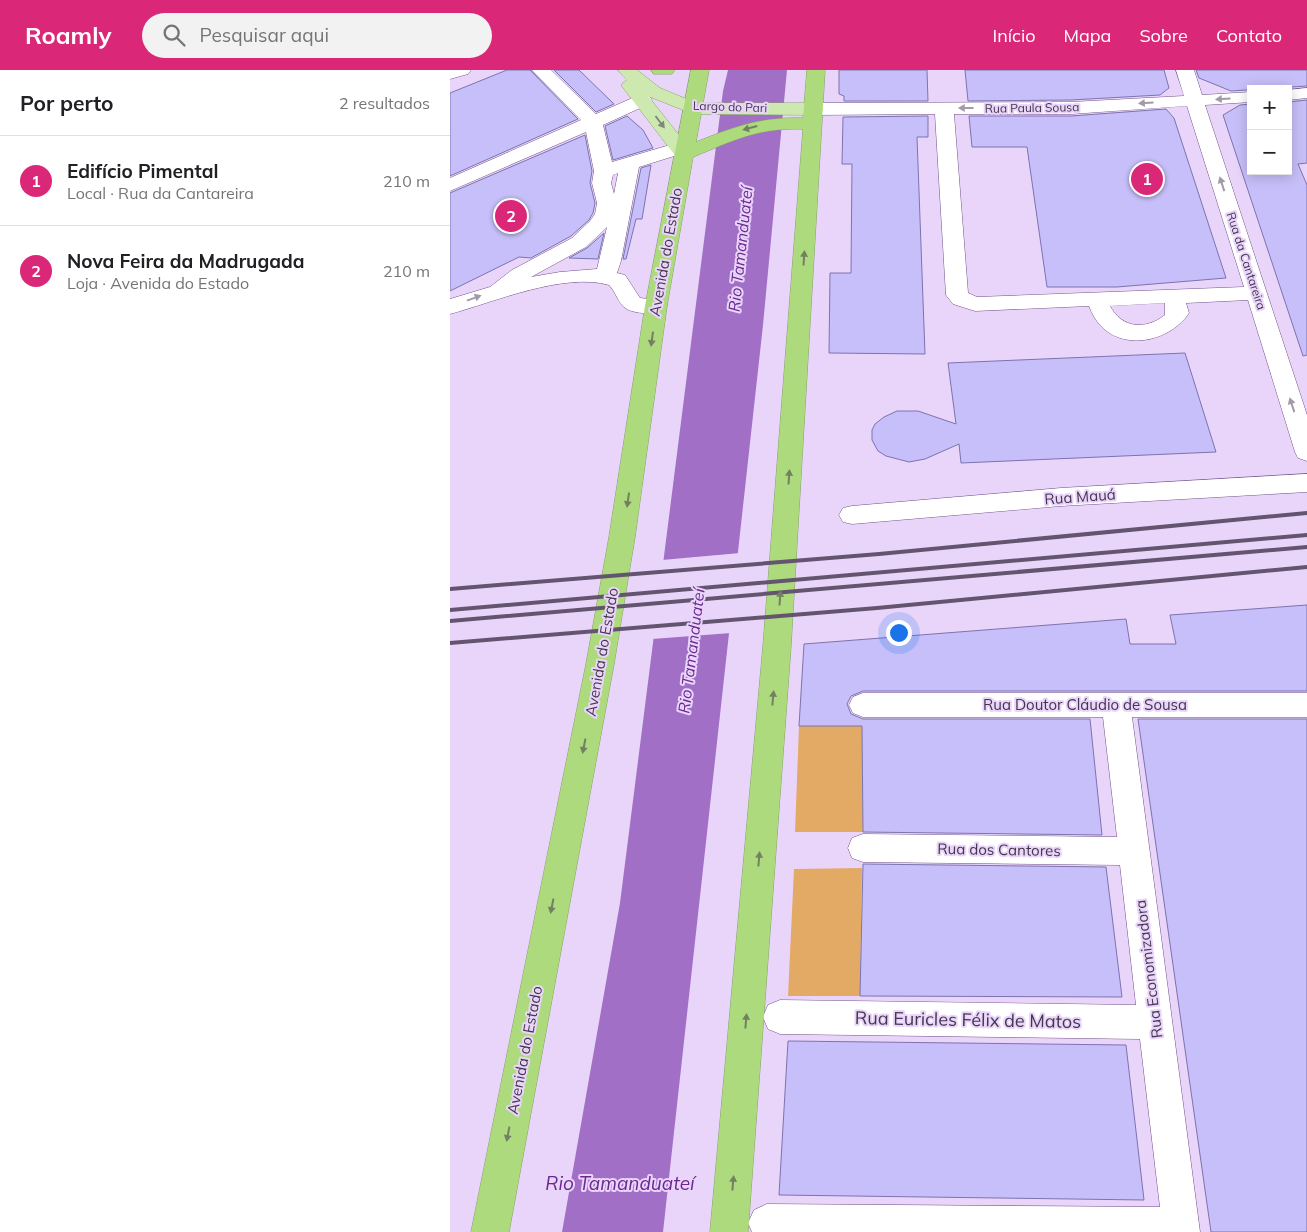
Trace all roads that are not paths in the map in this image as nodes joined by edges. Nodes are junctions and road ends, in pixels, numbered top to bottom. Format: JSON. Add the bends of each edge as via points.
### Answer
{"nodes":[{"id":1,"x":462,"y":70,"type":"edge"},
{"id":2,"x":541,"y":70,"type":"edge"},
{"id":3,"x":618,"y":70,"type":"edge"},
{"id":4,"x":627,"y":70,"type":"edge"},
{"id":5,"x":660,"y":70,"type":"edge"},
{"id":6,"x":666,"y":70,"type":"edge"},
{"id":7,"x":700,"y":70,"type":"edge"},
{"id":8,"x":816,"y":70,"type":"edge"},
{"id":9,"x":1185,"y":70,"type":"edge"},
{"id":10,"x":450,"y":74,"type":"edge"},
{"id":11,"x":1307,"y":93,"type":"edge"},
{"id":12,"x":1292,"y":94,"type":"edge"},
{"id":13,"x":1247,"y":97,"type":"edge"},
{"id":14,"x":643,"y":100,"type":"junction"},
{"id":15,"x":1195,"y":100,"type":"junction"},
{"id":16,"x":701,"y":108,"type":"junction"},
{"id":17,"x":944,"y":108,"type":"junction"},
{"id":18,"x":806,"y":116,"type":"junction"},
{"id":19,"x":593,"y":122,"type":"junction"},
{"id":20,"x":689,"y":150,"type":"junction"},
{"id":21,"x":630,"y":162,"type":"junction"},
{"id":22,"x":604,"y":171,"type":"junction"},
{"id":23,"x":450,"y":185,"type":"edge"},
{"id":24,"x":606,"y":276,"type":"junction"},
{"id":25,"x":498,"y":292,"type":"junction"},
{"id":26,"x":1256,"y":293,"type":"junction"},
{"id":27,"x":1174,"y":296,"type":"junction"},
{"id":28,"x":1096,"y":299,"type":"junction"},
{"id":29,"x":656,"y":306,"type":"junction"},
{"id":30,"x":450,"y":307,"type":"edge"},
{"id":31,"x":1307,"y":452,"type":"edge"},
{"id":32,"x":1307,"y":483,"type":"edge"},
{"id":33,"x":852,"y":515,"type":"dead end"},
{"id":34,"x":863,"y":705,"type":"dead end"},
{"id":35,"x":1116,"y":706,"type":"junction"},
{"id":36,"x":1307,"y":706,"type":"edge"},
{"id":37,"x":864,"y":848,"type":"dead end"},
{"id":38,"x":1134,"y":851,"type":"junction"},
{"id":39,"x":780,"y":1017,"type":"dead end"},
{"id":40,"x":1155,"y":1022,"type":"junction"},
{"id":41,"x":767,"y":1223,"type":"dead end"},
{"id":42,"x":1181,"y":1229,"type":"edge"},
{"id":43,"x":490,"y":1232,"type":"edge"},
{"id":44,"x":729,"y":1232,"type":"edge"}],
"edges":[{"from":1,"to":10,"type":"street"},
{"from":2,"to":19,"type":"street"},
{"from":3,"to":14,"type":"main road"},
{"from":4,"to":16,"type":"main road","name":"Largo do Pari","via":[[654,92]]},
{"from":5,"to":6,"type":"highway"},
{"from":7,"to":16,"type":"highway","name":"Avenida do Estado"},
{"from":8,"to":18,"type":"highway"},
{"from":9,"to":15,"type":"street","name":"Rua da Cantareira"},
{"from":11,"to":12,"type":"street"},
{"from":13,"to":15,"type":"street","name":"Rua Paula Sousa","one_way":true},
{"from":14,"to":19,"type":"street"},
{"from":14,"to":20,"type":"main road","one_way":true},
{"from":15,"to":17,"type":"street","name":"Rua Paula Sousa","one_way":true,"via":[[1071,108]]},
{"from":26,"to":15,"type":"street","name":"Rua da Cantareira","one_way":true},
{"from":16,"to":18,"type":"main road","name":"Largo do Pari"},
{"from":16,"to":20,"type":"highway","name":"Avenida do Estado"},
{"from":17,"to":18,"type":"street","name":"Rua Paula Sousa"},
{"from":17,"to":28,"type":"street","via":[[957,294],[975,304]]},
{"from":18,"to":20,"type":"highway","one_way":true,"via":[[747,128]]},
{"from":44,"to":18,"type":"highway","one_way":true,"via":[[777,646]]},
{"from":19,"to":22,"type":"street"},
{"from":19,"to":23,"type":"street"},
{"from":20,"to":21,"type":"street"},
{"from":20,"to":29,"type":"highway","name":"Avenida do Estado"},
{"from":21,"to":22,"type":"street"},
{"from":21,"to":24,"type":"street"},
{"from":22,"to":25,"type":"street","via":[[600,179],[607,209],[599,226],[587,237],[518,276]]},
{"from":24,"to":25,"type":"street","via":[[576,277]]},
{"from":24,"to":29,"type":"street","via":[[620,283],[630,303]]},
{"from":30,"to":25,"type":"street","one_way":true},
{"from":26,"to":27,"type":"street"},
{"from":31,"to":26,"type":"street","name":"Rua da Cantareira","one_way":true},
{"from":27,"to":28,"type":"street"},
{"from":27,"to":28,"type":"street","via":[[1178,313],[1174,321],[1158,330],[1140,332],[1114,326]]},
{"from":29,"to":43,"type":"highway","name":"Avenida do Estado","one_way":true,"via":[[600,664]]},
{"from":32,"to":33,"type":"street","name":"Rua Mauá","via":[[1061,497]]},
{"from":34,"to":35,"type":"street","name":"Rua Doutor Cláudio de Sousa"},
{"from":35,"to":36,"type":"street","name":"Rua Doutor Cláudio de Sousa"},
{"from":35,"to":38,"type":"street","name":"Rua Economizadora"},
{"from":37,"to":38,"type":"street","name":"Rua dos Cantores"},
{"from":38,"to":40,"type":"street","name":"Rua Economizadora"},
{"from":39,"to":40,"type":"street","name":"Rua Euricles Félix de Matos"},
{"from":40,"to":42,"type":"street","name":"Rua Economizadora"},
{"from":41,"to":42,"type":"street"}]}
